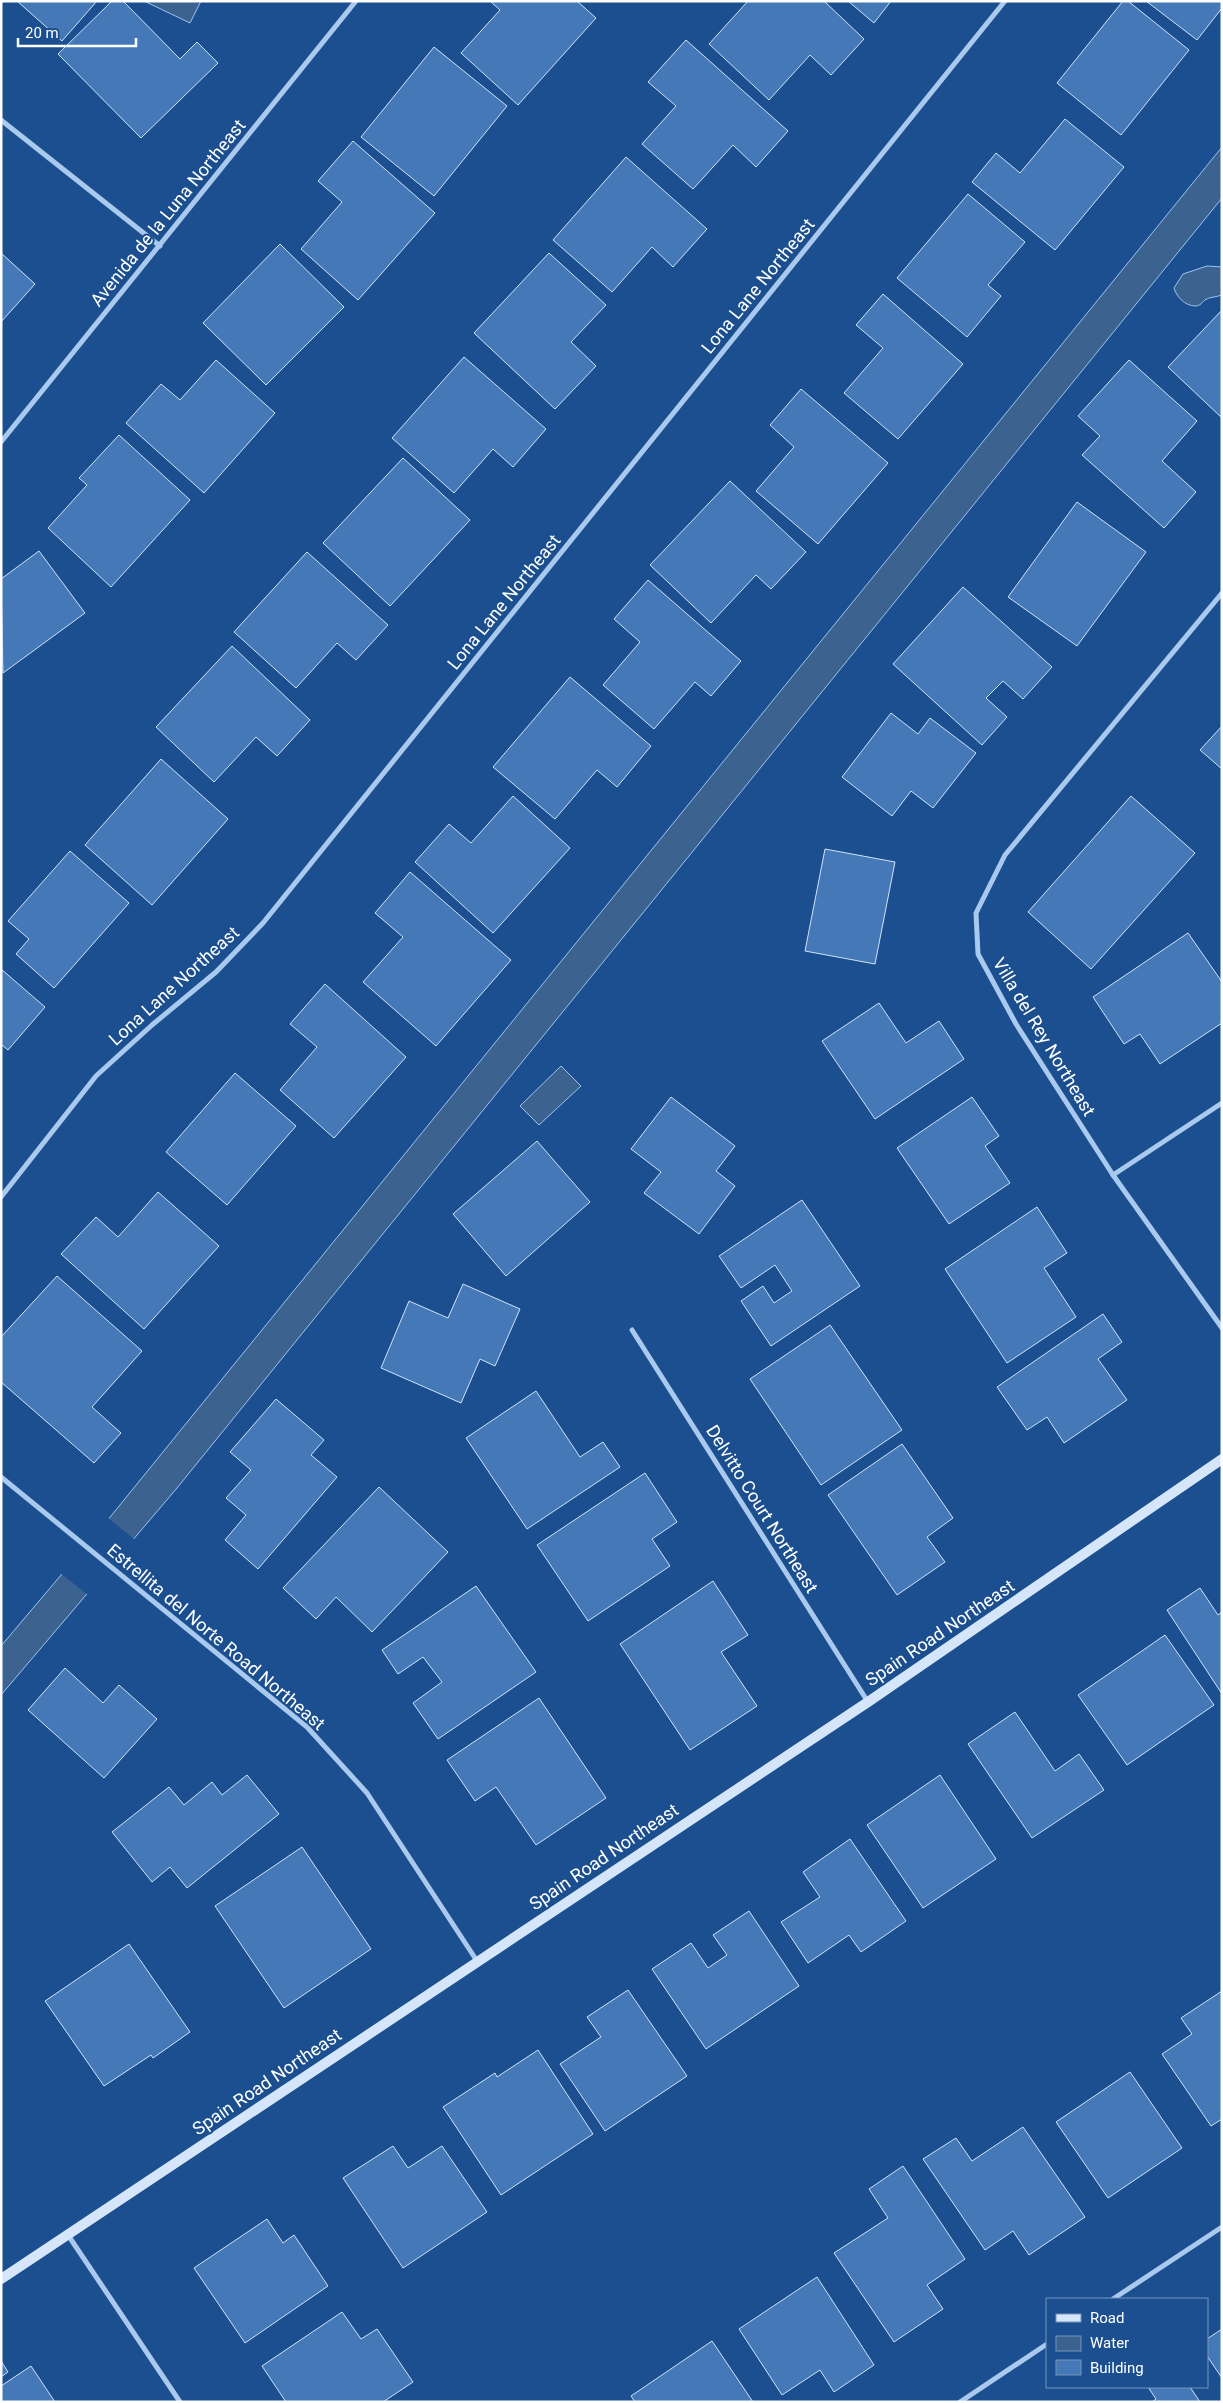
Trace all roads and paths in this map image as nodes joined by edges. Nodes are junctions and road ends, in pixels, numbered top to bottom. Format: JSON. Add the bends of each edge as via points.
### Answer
{"nodes":[{"id":1,"x":356,"y":1,"type":"edge"},
{"id":2,"x":1005,"y":1,"type":"edge"},
{"id":3,"x":1,"y":120,"type":"edge"},
{"id":4,"x":160,"y":246,"type":"junction"},
{"id":5,"x":1,"y":442,"type":"edge"},
{"id":6,"x":1222,"y":593,"type":"edge"},
{"id":7,"x":1222,"y":1103,"type":"edge"},
{"id":8,"x":1113,"y":1175,"type":"junction"},
{"id":9,"x":1,"y":1197,"type":"edge"},
{"id":10,"x":1222,"y":1328,"type":"edge"},
{"id":11,"x":632,"y":1330,"type":"dead end"},
{"id":12,"x":1222,"y":1459,"type":"edge"},
{"id":13,"x":1,"y":1477,"type":"edge"},
{"id":14,"x":868,"y":1702,"type":"junction"},
{"id":15,"x":476,"y":1961,"type":"junction"},
{"id":16,"x":1222,"y":2226,"type":"edge"},
{"id":17,"x":68,"y":2235,"type":"junction"},
{"id":18,"x":1,"y":2278,"type":"edge"},
{"id":19,"x":1114,"y":2298,"type":"edge"},
{"id":20,"x":1046,"y":2345,"type":"edge"},
{"id":21,"x":180,"y":2402,"type":"edge"},
{"id":22,"x":960,"y":2402,"type":"edge"}],
"edges":[{"from":1,"to":4,"type":"street","name":"Avenida de la Luna Northeast"},
{"from":2,"to":9,"type":"street","name":"Lona Lane Northeast","via":[[263,923],[216,972],[96,1076]]},
{"from":3,"to":4,"type":"street"},
{"from":4,"to":5,"type":"street","name":"Avenida de la Luna Northeast"},
{"from":6,"to":8,"type":"street","name":"Villa del Rey Northeast","via":[[1005,855],[976,913],[978,954],[1016,1024]]},
{"from":7,"to":8,"type":"street"},
{"from":8,"to":10,"type":"street","name":"Villa del Rey Northeast"},
{"from":11,"to":14,"type":"street","name":"Delvitto Court Northeast"},
{"from":12,"to":14,"type":"street","name":"Spain Road Northeast"},
{"from":13,"to":15,"type":"street","name":"Estrellita del Norte Road Northeast","via":[[314,1734],[367,1793]]},
{"from":14,"to":15,"type":"street","name":"Spain Road Northeast"},
{"from":15,"to":17,"type":"street","name":"Spain Road Northeast"},
{"from":16,"to":19,"type":"street"},
{"from":17,"to":18,"type":"street","name":"Spain Road Northeast"},
{"from":17,"to":21,"type":"street"},
{"from":20,"to":22,"type":"street"}]}
